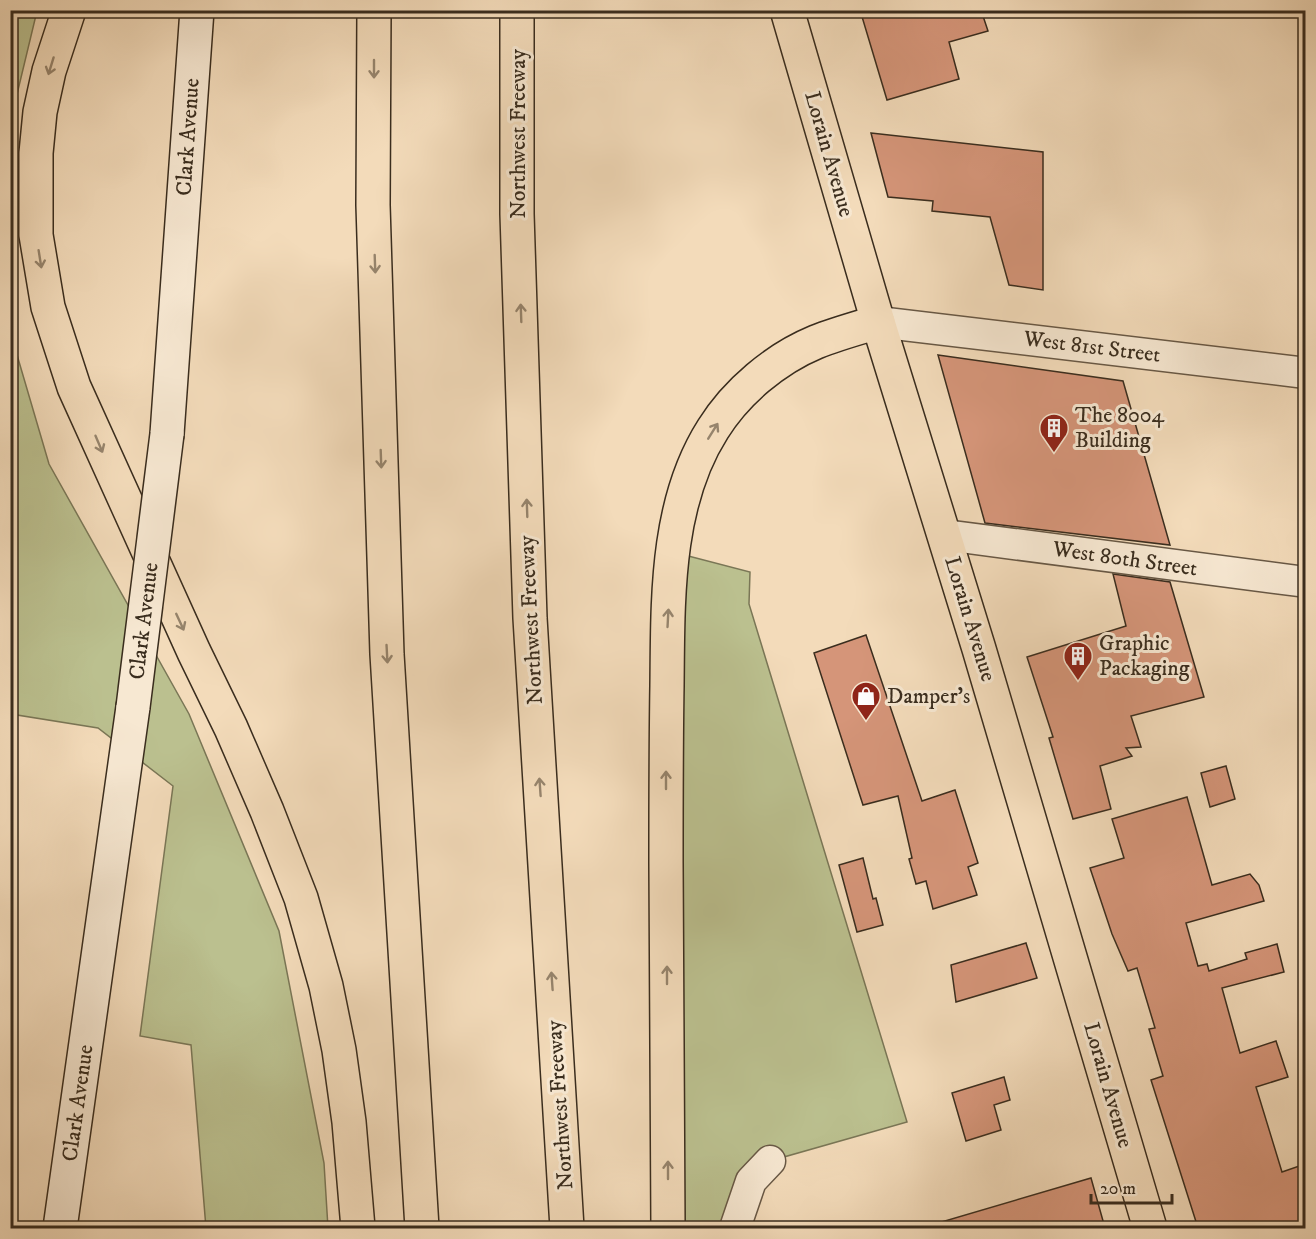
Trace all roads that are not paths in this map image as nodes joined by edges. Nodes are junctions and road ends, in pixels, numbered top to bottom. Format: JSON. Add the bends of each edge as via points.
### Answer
{"nodes":[{"id":1,"x":69,"y":10,"type":"edge"},
{"id":2,"x":197,"y":10,"type":"edge"},
{"id":3,"x":374,"y":10,"type":"edge"},
{"id":4,"x":518,"y":10,"type":"edge"},
{"id":5,"x":787,"y":10,"type":"edge"},
{"id":6,"x":878,"y":322,"type":"junction"},
{"id":7,"x":1305,"y":373,"type":"edge"},
{"id":8,"x":945,"y":535,"type":"junction"},
{"id":9,"x":1305,"y":582,"type":"edge"},
{"id":10,"x":770,"y":1161,"type":"dead end"},
{"id":11,"x":60,"y":1228,"type":"edge"},
{"id":12,"x":358,"y":1228,"type":"edge"},
{"id":13,"x":422,"y":1228,"type":"edge"},
{"id":14,"x":567,"y":1228,"type":"edge"},
{"id":15,"x":668,"y":1228,"type":"edge"},
{"id":16,"x":737,"y":1228,"type":"edge"},
{"id":17,"x":1150,"y":1228,"type":"edge"}],
"edges":[{"from":1,"to":12,"type":"main road","one_way":true,"via":[[40,112],[36,153],[36,235],[48,307],[74,387],[231,728],[301,897],[339,1050]]},
{"from":2,"to":11,"type":"street","name":"Clark Avenue","bridge":true,"via":[[167,434]]},
{"from":3,"to":13,"type":"main road","one_way":true,"via":[[373,206],[387,654]]},
{"from":14,"to":4,"type":"main road","name":"Northwest Freeway","one_way":true,"via":[[530,618],[518,214]]},
{"from":5,"to":6,"type":"main road","name":"Lorain Avenue"},
{"from":6,"to":7,"type":"street","name":"West 81st Street"},
{"from":6,"to":8,"type":"main road","name":"Lorain Avenue"},
{"from":15,"to":6,"type":"main road","one_way":true,"via":[[668,622],[680,515],[689,478],[712,430],[738,396],[777,363],[815,342]]},
{"from":8,"to":9,"type":"street","name":"West 80th Street"},
{"from":8,"to":17,"type":"main road","name":"Lorain Avenue"},
{"from":10,"to":16,"type":"street","via":[[751,1181]]}]}
